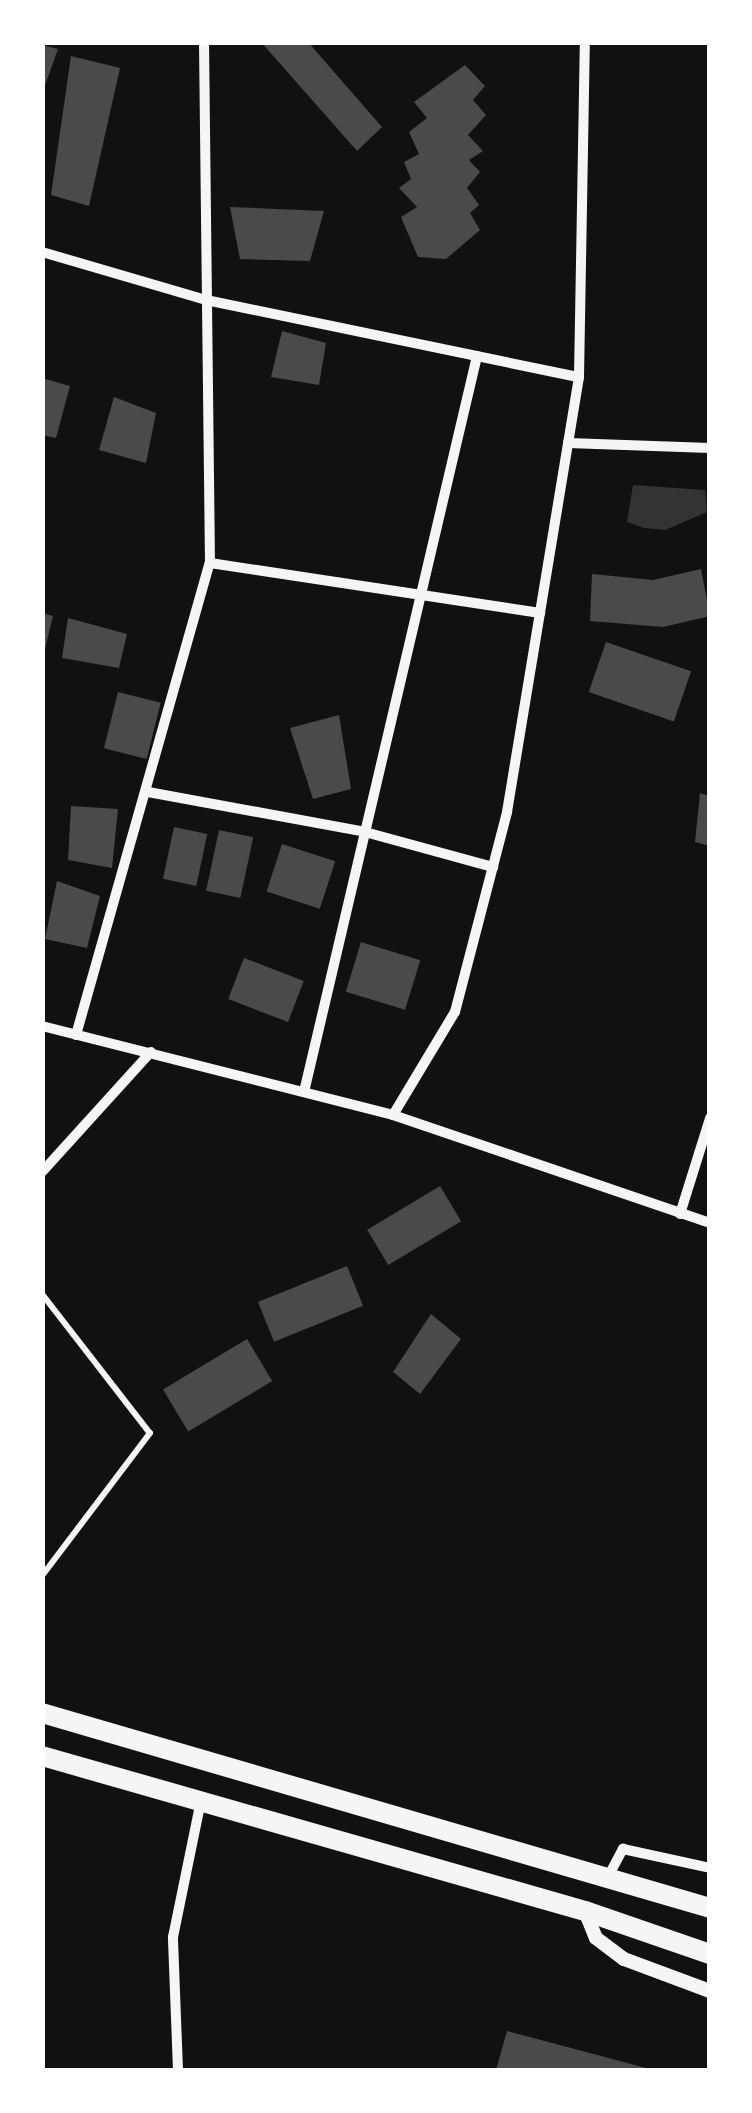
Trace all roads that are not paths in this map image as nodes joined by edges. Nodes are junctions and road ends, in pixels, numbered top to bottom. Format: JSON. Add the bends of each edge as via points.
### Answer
{"nodes":[{"id":1,"x":204,"y":42,"type":"edge"},
{"id":2,"x":585,"y":42,"type":"edge"},
{"id":3,"x":42,"y":252,"type":"edge"},
{"id":4,"x":206,"y":300,"type":"junction"},
{"id":5,"x":477,"y":356,"type":"junction"},
{"id":6,"x":578,"y":377,"type":"junction"},
{"id":7,"x":568,"y":443,"type":"junction"},
{"id":8,"x":710,"y":448,"type":"edge"},
{"id":9,"x":210,"y":563,"type":"junction"},
{"id":10,"x":421,"y":594,"type":"junction"},
{"id":11,"x":540,"y":612,"type":"junction"},
{"id":12,"x":148,"y":792,"type":"junction"},
{"id":13,"x":365,"y":832,"type":"junction"},
{"id":14,"x":492,"y":867,"type":"junction"},
{"id":15,"x":42,"y":1026,"type":"edge"},
{"id":16,"x":76,"y":1035,"type":"junction"},
{"id":17,"x":151,"y":1052,"type":"junction"},
{"id":18,"x":304,"y":1092,"type":"junction"},
{"id":19,"x":394,"y":1115,"type":"junction"},
{"id":20,"x":710,"y":1118,"type":"edge"},
{"id":21,"x":42,"y":1172,"type":"edge"},
{"id":22,"x":680,"y":1214,"type":"junction"},
{"id":23,"x":710,"y":1223,"type":"edge"},
{"id":24,"x":42,"y":1294,"type":"edge"},
{"id":25,"x":43,"y":1571,"type":"edge"},
{"id":26,"x":42,"y":1713,"type":"edge"},
{"id":27,"x":42,"y":1756,"type":"edge"},
{"id":28,"x":201,"y":1801,"type":"junction"},
{"id":29,"x":710,"y":1868,"type":"edge"},
{"id":30,"x":609,"y":1875,"type":"junction"},
{"id":31,"x":710,"y":1908,"type":"edge"},
{"id":32,"x":585,"y":1911,"type":"junction"},
{"id":33,"x":710,"y":1954,"type":"edge"},
{"id":34,"x":710,"y":1991,"type":"edge"},
{"id":35,"x":178,"y":2070,"type":"edge"}],
"edges":[{"from":1,"to":4,"type":"street"},
{"from":2,"to":6,"type":"street"},
{"from":3,"to":4,"type":"street"},
{"from":4,"to":5,"type":"street"},
{"from":4,"to":9,"type":"street"},
{"from":5,"to":6,"type":"street"},
{"from":5,"to":10,"type":"street"},
{"from":6,"to":7,"type":"street"},
{"from":7,"to":8,"type":"street"},
{"from":7,"to":11,"type":"street"},
{"from":9,"to":10,"type":"street"},
{"from":9,"to":12,"type":"street"},
{"from":10,"to":11,"type":"street"},
{"from":10,"to":13,"type":"street"},
{"from":11,"to":14,"type":"street"},
{"from":12,"to":13,"type":"street"},
{"from":12,"to":16,"type":"street"},
{"from":13,"to":14,"type":"street"},
{"from":13,"to":18,"type":"street"},
{"from":14,"to":19,"type":"street","via":[[455,1012]]},
{"from":15,"to":16,"type":"street"},
{"from":16,"to":17,"type":"street"},
{"from":17,"to":18,"type":"street"},
{"from":17,"to":21,"type":"street"},
{"from":18,"to":19,"type":"street"},
{"from":19,"to":22,"type":"street"},
{"from":20,"to":22,"type":"street"},
{"from":22,"to":23,"type":"street"},
{"from":24,"to":25,"type":"lane","via":[[150,1432]]},
{"from":26,"to":30,"type":"highway"},
{"from":27,"to":28,"type":"highway"},
{"from":28,"to":32,"type":"highway"},
{"from":28,"to":35,"type":"street","via":[[172,1938]]},
{"from":29,"to":30,"type":"street","via":[[624,1849]]},
{"from":30,"to":31,"type":"highway"},
{"from":32,"to":33,"type":"highway"},
{"from":32,"to":34,"type":"street","via":[[596,1938],[624,1959]]}]}
